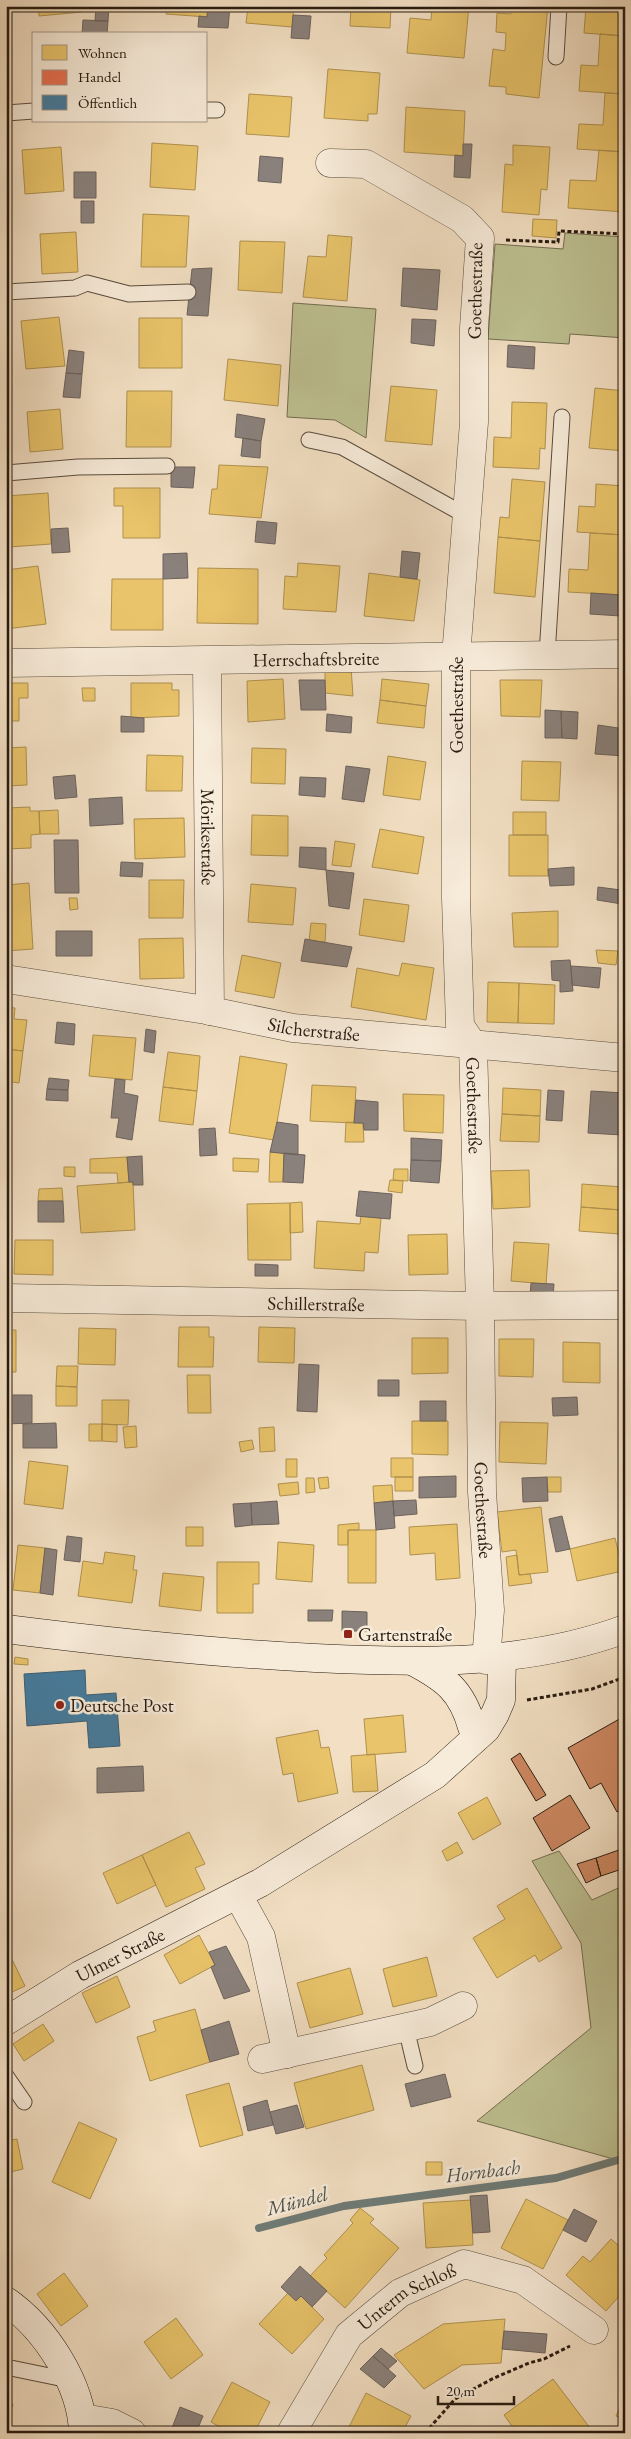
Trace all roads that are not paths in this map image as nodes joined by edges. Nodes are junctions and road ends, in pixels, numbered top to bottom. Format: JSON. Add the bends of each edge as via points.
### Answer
{"nodes":[{"id":1,"x":559,"y":6,"type":"edge"},
{"id":2,"x":556,"y":57,"type":"dead end"},
{"id":3,"x":32,"y":111,"type":"edge"},
{"id":4,"x":6,"y":113,"type":"edge"},
{"id":5,"x":330,"y":163,"type":"dead end"},
{"id":6,"x":6,"y":292,"type":"edge"},
{"id":7,"x":188,"y":292,"type":"dead end"},
{"id":8,"x":562,"y":417,"type":"dead end"},
{"id":9,"x":309,"y":440,"type":"dead end"},
{"id":10,"x":167,"y":466,"type":"dead end"},
{"id":11,"x":6,"y":473,"type":"edge"},
{"id":12,"x":465,"y":515,"type":"junction"},
{"id":13,"x":625,"y":654,"type":"edge"},
{"id":14,"x":547,"y":655,"type":"junction"},
{"id":15,"x":456,"y":656,"type":"junction"},
{"id":16,"x":207,"y":662,"type":"junction"},
{"id":17,"x":6,"y":664,"type":"edge"},
{"id":18,"x":6,"y":979,"type":"edge"},
{"id":19,"x":210,"y":1011,"type":"junction"},
{"id":20,"x":473,"y":1045,"type":"junction"},
{"id":21,"x":625,"y":1058,"type":"edge"},
{"id":22,"x":6,"y":1298,"type":"edge"},
{"id":23,"x":625,"y":1305,"type":"edge"},
{"id":24,"x":480,"y":1306,"type":"junction"},
{"id":25,"x":6,"y":1629,"type":"edge"},
{"id":26,"x":625,"y":1629,"type":"edge"},
{"id":27,"x":493,"y":1659,"type":"junction"},
{"id":28,"x":414,"y":1662,"type":"junction"},
{"id":29,"x":472,"y":1727,"type":"junction"},
{"id":30,"x":460,"y":1755,"type":"junction"},
{"id":31,"x":238,"y":1895,"type":"junction"},
{"id":32,"x":462,"y":2006,"type":"dead end"},
{"id":33,"x":6,"y":2022,"type":"edge"},
{"id":34,"x":406,"y":2028,"type":"junction"},
{"id":35,"x":415,"y":2066,"type":"dead end"},
{"id":36,"x":6,"y":2076,"type":"edge"},
{"id":37,"x":24,"y":2102,"type":"dead end"},
{"id":38,"x":6,"y":2301,"type":"edge"},
{"id":39,"x":594,"y":2330,"type":"road end"},
{"id":40,"x":6,"y":2367,"type":"edge"},
{"id":41,"x":69,"y":2380,"type":"junction"},
{"id":42,"x":83,"y":2425,"type":"edge"},
{"id":43,"x":132,"y":2433,"type":"edge"},
{"id":44,"x":291,"y":2433,"type":"edge"}],
"edges":[{"from":1,"to":2,"type":"lane"},
{"from":3,"to":4,"type":"lane"},
{"from":5,"to":12,"type":"street","name":"Goethestraße","via":[[366,164],[462,219],[480,238],[474,328],[474,422]]},
{"from":6,"to":7,"type":"lane","via":[[75,288],[87,283],[129,294]]},
{"from":8,"to":14,"type":"lane"},
{"from":9,"to":12,"type":"lane","via":[[342,447]]},
{"from":10,"to":11,"type":"lane"},
{"from":12,"to":15,"type":"street","name":"Goethestraße"},
{"from":13,"to":14,"type":"street","name":"Herrschaftsbreite"},
{"from":14,"to":15,"type":"street","name":"Herrschaftsbreite"},
{"from":15,"to":16,"type":"street","name":"Herrschaftsbreite"},
{"from":15,"to":20,"type":"street","name":"Goethestraße","via":[[456,898],[460,1026]]},
{"from":16,"to":17,"type":"street","name":"Herrschaftsbreite"},
{"from":16,"to":19,"type":"street","name":"Mörikestraße"},
{"from":18,"to":19,"type":"street","name":"Silcherstraße"},
{"from":19,"to":20,"type":"street","name":"Silcherstraße","via":[[293,1028]]},
{"from":20,"to":21,"type":"street","name":"Silcherstraße"},
{"from":20,"to":24,"type":"street","name":"Goethestraße"},
{"from":22,"to":24,"type":"street","name":"Schillerstraße"},
{"from":23,"to":24,"type":"street","name":"Schillerstraße"},
{"from":24,"to":27,"type":"street","name":"Goethestraße","via":[[482,1492]]},
{"from":25,"to":28,"type":"street","via":[[219,1653]]},
{"from":26,"to":27,"type":"street","via":[[542,1651]]},
{"from":27,"to":28,"type":"street"},
{"from":27,"to":29,"type":"street","name":"Ulmer Straße"},
{"from":27,"to":30,"type":"street","name":"Ulmer Straße","via":[[501,1700],[486,1729]]},
{"from":28,"to":29,"type":"street","via":[[446,1681],[459,1695],[468,1710]]},
{"from":29,"to":30,"type":"street","name":"Ulmer Straße"},
{"from":30,"to":31,"type":"street","name":"Ulmer Straße","via":[[435,1775]]},
{"from":31,"to":33,"type":"street","name":"Ulmer Straße","via":[[80,1975]]},
{"from":31,"to":34,"type":"street","via":[[261,1937],[275,2056]]},
{"from":32,"to":34,"type":"street","via":[[430,2022]]},
{"from":34,"to":35,"type":"lane"},
{"from":36,"to":37,"type":"lane"},
{"from":38,"to":41,"type":"street","via":[[31,2320],[51,2345]]},
{"from":39,"to":44,"type":"street","name":"Unterm Schloß","via":[[523,2280],[464,2264],[400,2293],[349,2335]]},
{"from":40,"to":41,"type":"lane"},
{"from":41,"to":42,"type":"street"},
{"from":42,"to":43,"type":"street","via":[[112,2423]]}]}
